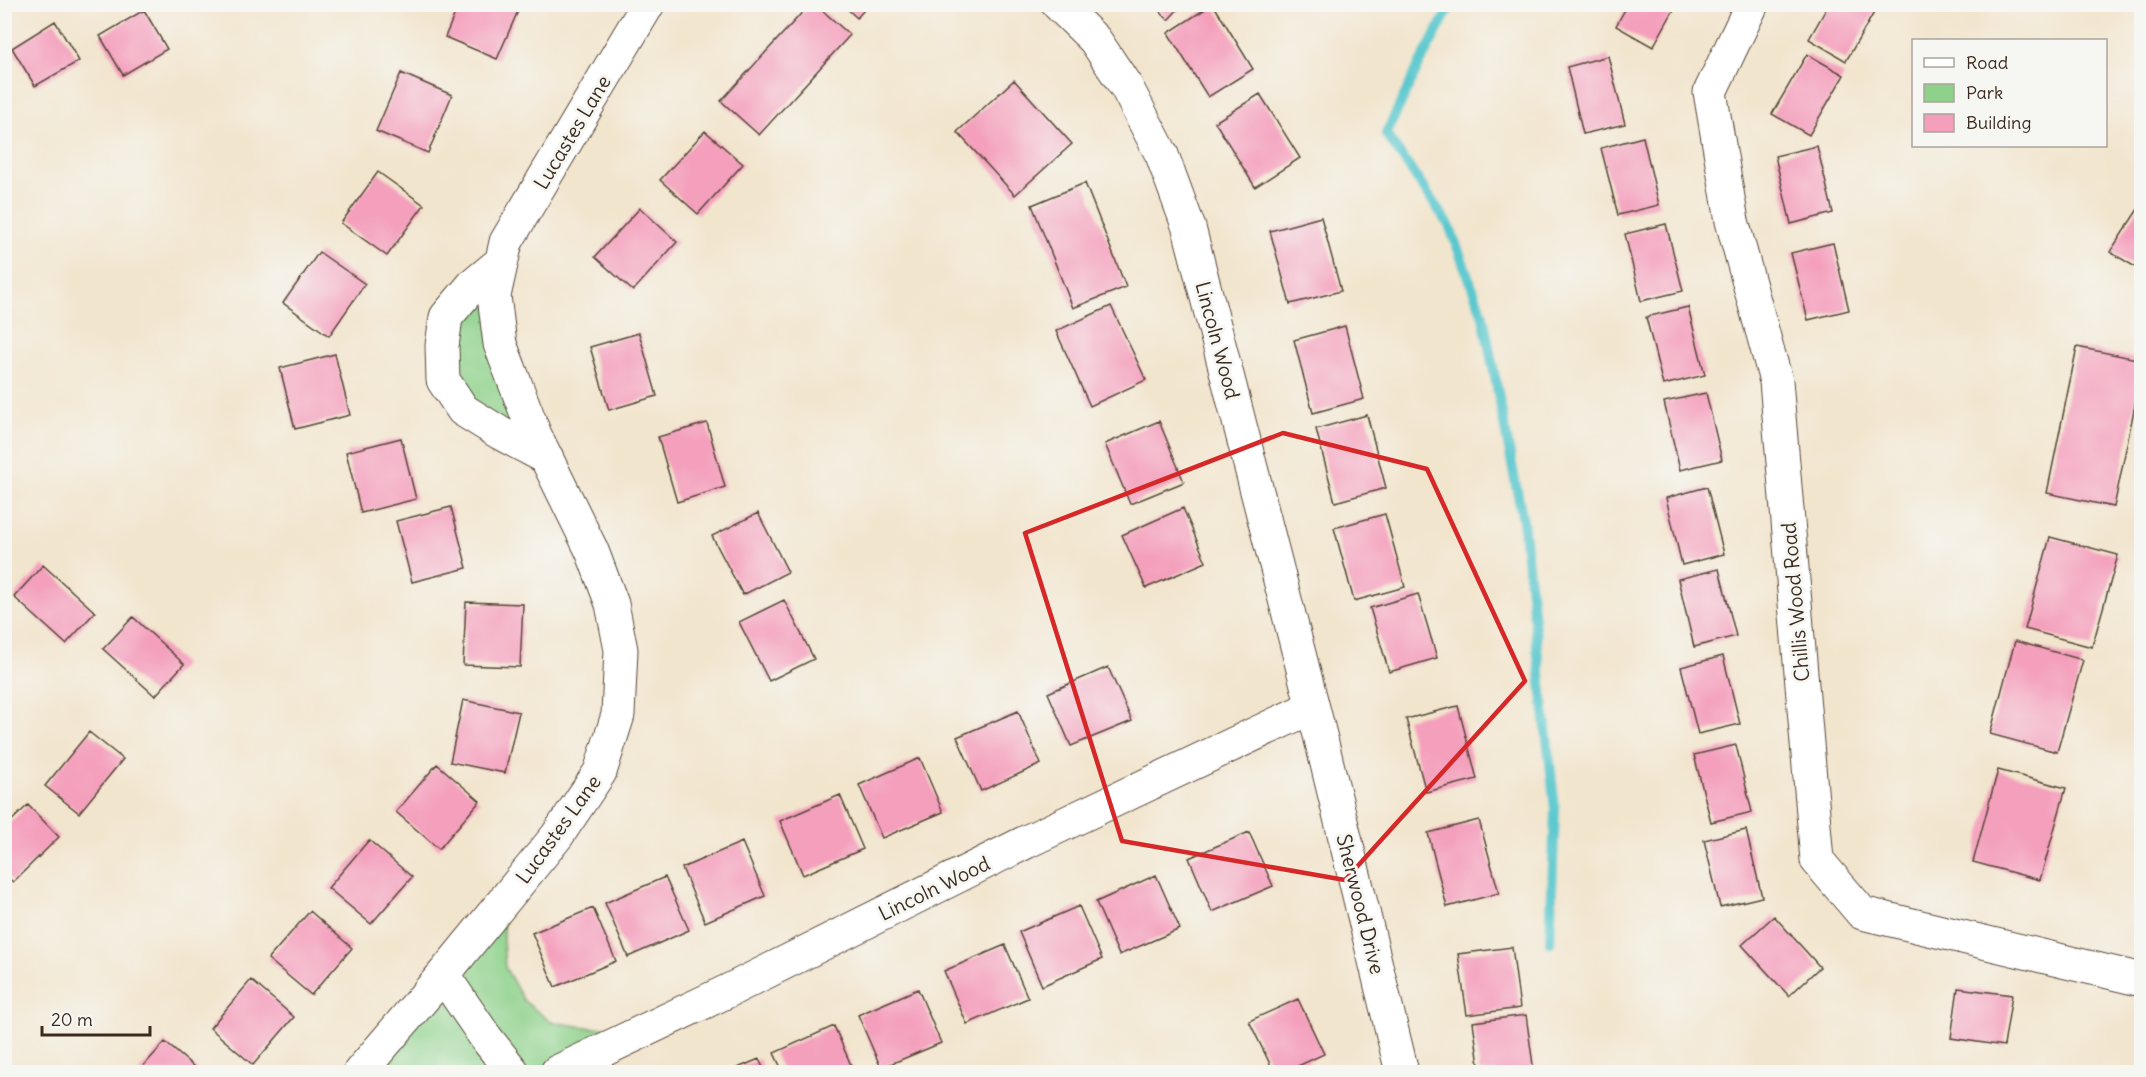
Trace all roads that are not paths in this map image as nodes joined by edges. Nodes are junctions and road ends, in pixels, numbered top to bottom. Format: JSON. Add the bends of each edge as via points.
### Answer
{"nodes":[{"id":1,"x":648,"y":4,"type":"edge"},
{"id":2,"x":1058,"y":4,"type":"edge"},
{"id":3,"x":1752,"y":4,"type":"edge"},
{"id":4,"x":501,"y":262,"type":"junction"},
{"id":5,"x":547,"y":458,"type":"junction"},
{"id":6,"x":1316,"y":721,"type":"junction"},
{"id":7,"x":443,"y":975,"type":"junction"},
{"id":8,"x":2142,"y":980,"type":"edge"},
{"id":9,"x":360,"y":1072,"type":"edge"},
{"id":10,"x":513,"y":1072,"type":"edge"},
{"id":11,"x":557,"y":1072,"type":"edge"},
{"id":12,"x":1402,"y":1072,"type":"edge"}],
"edges":[{"from":1,"to":4,"type":"street","name":"Lucastes Lane","via":[[506,242]]},
{"from":2,"to":6,"type":"street","name":"Lincoln Wood","via":[[1095,40],[1127,87],[1162,154],[1189,228]]},
{"from":3,"to":8,"type":"street","name":"Chillis Wood Road","via":[[1710,92],[1732,221],[1776,381],[1817,860],[1862,913]]},
{"from":4,"to":5,"type":"street","name":"Lucastes Lane","via":[[494,296],[500,344]]},
{"from":4,"to":5,"type":"street","via":[[472,286],[446,317],[443,380],[463,410]]},
{"from":5,"to":7,"type":"street","name":"Lucastes Lane","via":[[592,551],[612,604],[621,650],[618,715],[600,772],[557,836]]},
{"from":6,"to":11,"type":"street","name":"Lincoln Wood","via":[[1026,842]]},
{"from":6,"to":12,"type":"street","name":"Sherwood Drive"},
{"from":7,"to":9,"type":"street","name":"Lucastes Lane"},
{"from":7,"to":10,"type":"street"}]}
